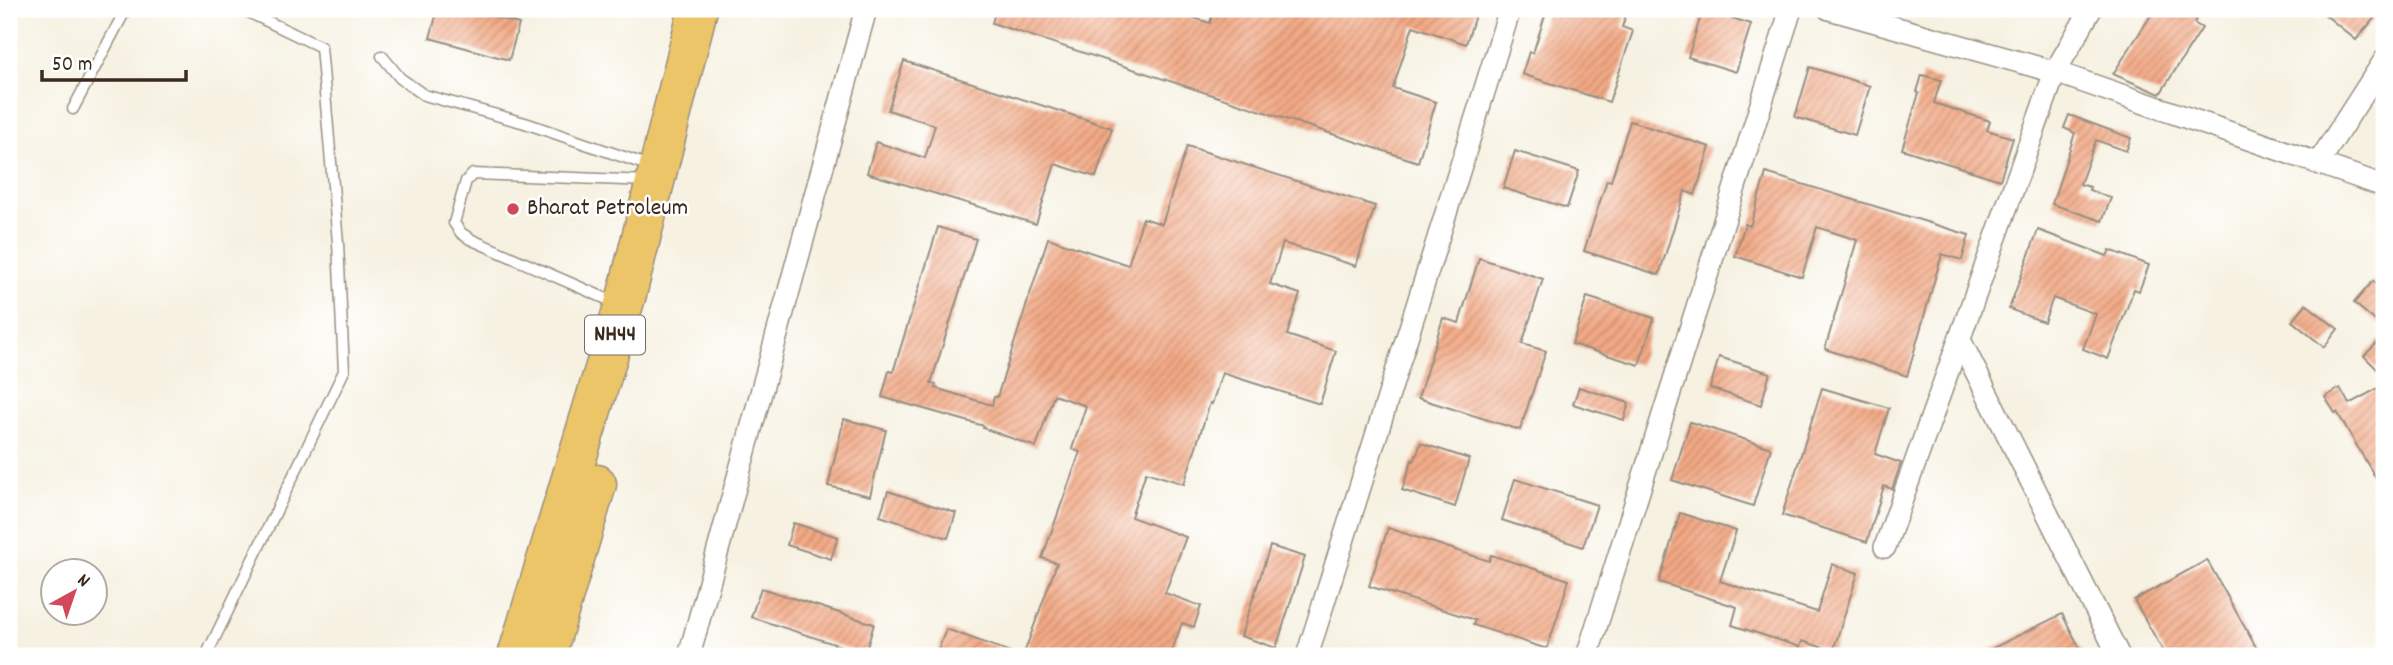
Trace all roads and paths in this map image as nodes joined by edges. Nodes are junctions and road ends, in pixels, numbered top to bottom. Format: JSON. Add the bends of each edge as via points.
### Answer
{"nodes":[{"id":1,"x":126,"y":9,"type":"edge"},
{"id":2,"x":242,"y":9,"type":"edge"},
{"id":3,"x":698,"y":9,"type":"edge"},
{"id":4,"x":725,"y":9,"type":"edge"},
{"id":5,"x":866,"y":9,"type":"edge"},
{"id":6,"x":1510,"y":9,"type":"edge"},
{"id":7,"x":1791,"y":9,"type":"edge"},
{"id":8,"x":1829,"y":9,"type":"edge"},
{"id":9,"x":2091,"y":9,"type":"edge"},
{"id":10,"x":382,"y":56,"type":"dead end"},
{"id":11,"x":2384,"y":61,"type":"edge"},
{"id":12,"x":2055,"y":72,"type":"junction"},
{"id":13,"x":74,"y":109,"type":"dead end"},
{"id":14,"x":2319,"y":162,"type":"junction"},
{"id":15,"x":657,"y":175,"type":"junction"},
{"id":16,"x":2384,"y":186,"type":"edge"},
{"id":17,"x":623,"y":307,"type":"junction"},
{"id":18,"x":1960,"y":340,"type":"junction"},
{"id":19,"x":1885,"y":547,"type":"dead end"},
{"id":20,"x":206,"y":656,"type":"edge"},
{"id":21,"x":517,"y":656,"type":"edge"},
{"id":22,"x":546,"y":656,"type":"edge"},
{"id":23,"x":690,"y":656,"type":"edge"},
{"id":24,"x":1307,"y":656,"type":"edge"},
{"id":25,"x":1587,"y":656,"type":"edge"},
{"id":26,"x":2119,"y":656,"type":"edge"}],
"edges":[{"from":1,"to":13,"type":"lane"},
{"from":2,"to":20,"type":"lane","via":[[321,47],[344,370]]},
{"from":3,"to":15,"type":"highway","number":"NH44"},
{"from":4,"to":22,"type":"highway","number":"NH44","via":[[644,324]]},
{"from":5,"to":23,"type":"street"},
{"from":6,"to":24,"type":"street"},
{"from":7,"to":25,"type":"street"},
{"from":8,"to":12,"type":"street"},
{"from":9,"to":12,"type":"street"},
{"from":10,"to":15,"type":"lane","via":[[400,78],[425,95],[525,123]]},
{"from":11,"to":14,"type":"street"},
{"from":12,"to":14,"type":"street"},
{"from":12,"to":18,"type":"street"},
{"from":14,"to":16,"type":"street"},
{"from":15,"to":17,"type":"highway","number":"NH44"},
{"from":15,"to":17,"type":"lane","via":[[473,174],[466,181],[454,223],[470,239]]},
{"from":17,"to":21,"type":"highway","number":"NH44"},
{"from":18,"to":19,"type":"street"},
{"from":18,"to":26,"type":"street"}]}
